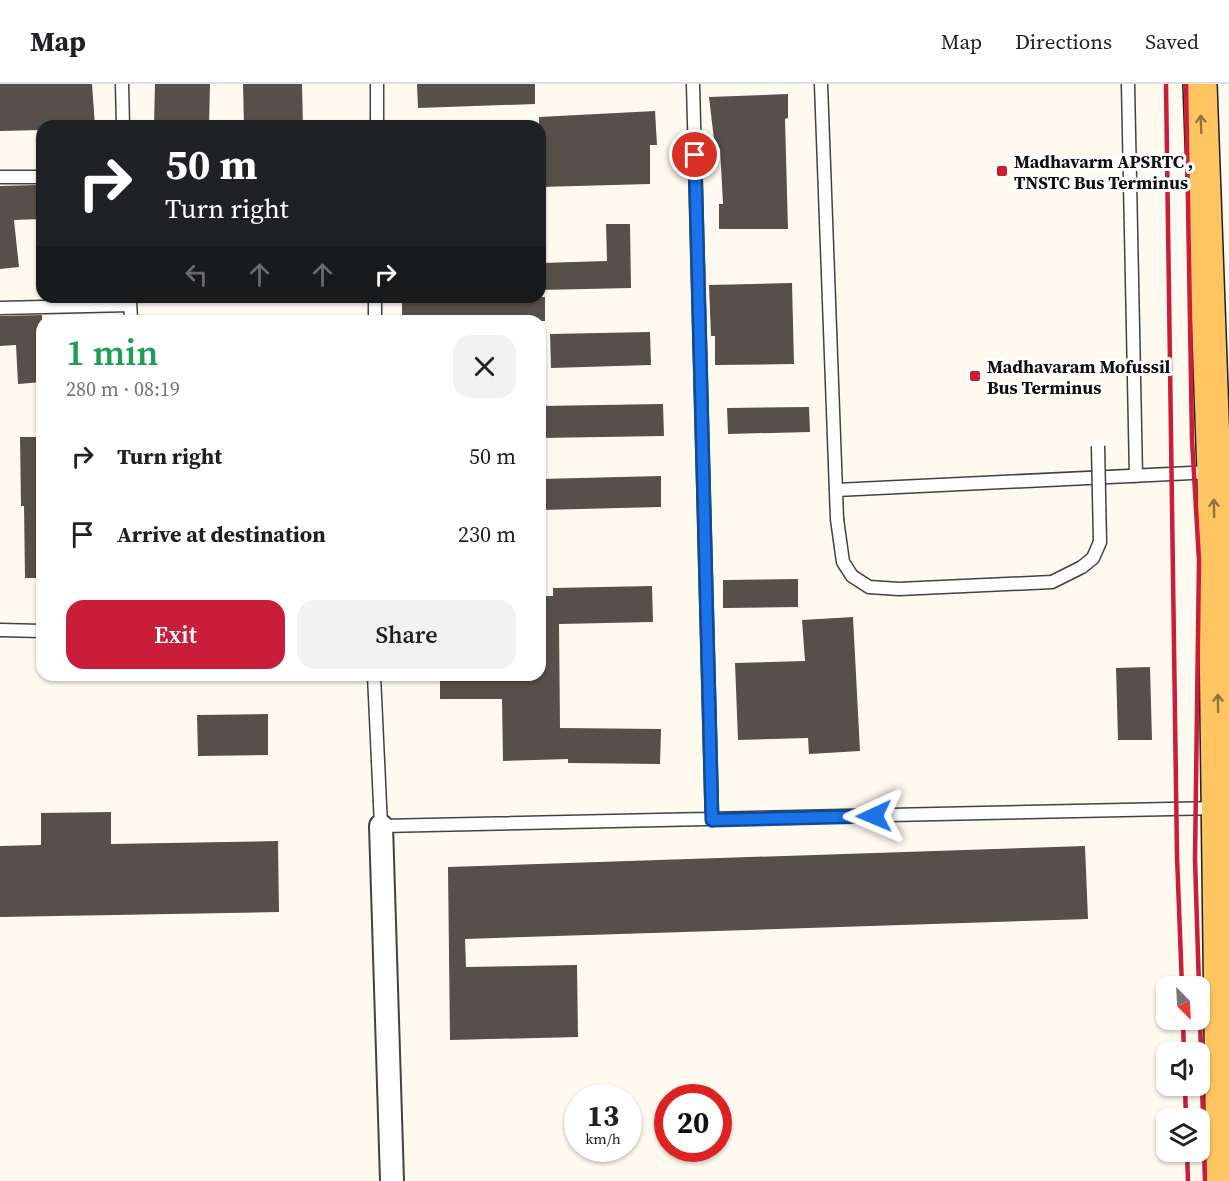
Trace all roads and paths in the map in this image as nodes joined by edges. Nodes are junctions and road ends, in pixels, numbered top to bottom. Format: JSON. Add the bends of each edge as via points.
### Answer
{"nodes":[{"id":1,"x":122,"y":84,"type":"edge"},
{"id":2,"x":377,"y":84,"type":"edge"},
{"id":3,"x":693,"y":84,"type":"edge"},
{"id":4,"x":821,"y":84,"type":"edge"},
{"id":5,"x":1128,"y":84,"type":"edge"},
{"id":6,"x":1200,"y":84,"type":"edge"},
{"id":7,"x":1222,"y":84,"type":"edge"},
{"id":8,"x":123,"y":120,"type":"edge"},
{"id":9,"x":377,"y":120,"type":"edge"},
{"id":10,"x":0,"y":177,"type":"edge"},
{"id":11,"x":36,"y":177,"type":"edge"},
{"id":12,"x":93,"y":303,"type":"edge"},
{"id":13,"x":0,"y":308,"type":"edge"},
{"id":14,"x":1229,"y":443,"type":"edge"},
{"id":15,"x":1098,"y":446,"type":"dead end"},
{"id":16,"x":1214,"y":472,"type":"junction"},
{"id":17,"x":1136,"y":476,"type":"junction"},
{"id":18,"x":836,"y":490,"type":"junction"},
{"id":19,"x":0,"y":630,"type":"edge"},
{"id":20,"x":36,"y":631,"type":"edge"},
{"id":21,"x":374,"y":681,"type":"edge"},
{"id":22,"x":1220,"y":808,"type":"junction"},
{"id":23,"x":712,"y":820,"type":"junction"},
{"id":24,"x":381,"y":826,"type":"junction"},
{"id":25,"x":392,"y":1181,"type":"edge"},
{"id":26,"x":1223,"y":1181,"type":"edge"}],
"edges":[{"from":1,"to":8,"type":"lane"},
{"from":2,"to":9,"type":"lane"},
{"from":3,"to":23,"type":"lane"},
{"from":4,"to":18,"type":"lane"},
{"from":5,"to":17,"type":"lane"},
{"from":16,"to":6,"type":"main road","one_way":true},
{"from":7,"to":14,"type":"main road"},
{"from":10,"to":11,"type":"lane"},
{"from":12,"to":13,"type":"lane"},
{"from":15,"to":18,"type":"lane","bridge":true,"via":[[1100,542],[1082,567],[1053,582],[868,587],[852,576],[843,562]]},
{"from":16,"to":17,"type":"lane"},
{"from":22,"to":16,"type":"main road","one_way":true},
{"from":17,"to":18,"type":"lane"},
{"from":19,"to":20,"type":"lane"},
{"from":21,"to":24,"type":"lane"},
{"from":22,"to":23,"type":"lane"},
{"from":22,"to":26,"type":"main road"},
{"from":23,"to":24,"type":"lane"},
{"from":24,"to":25,"type":"street"}]}
